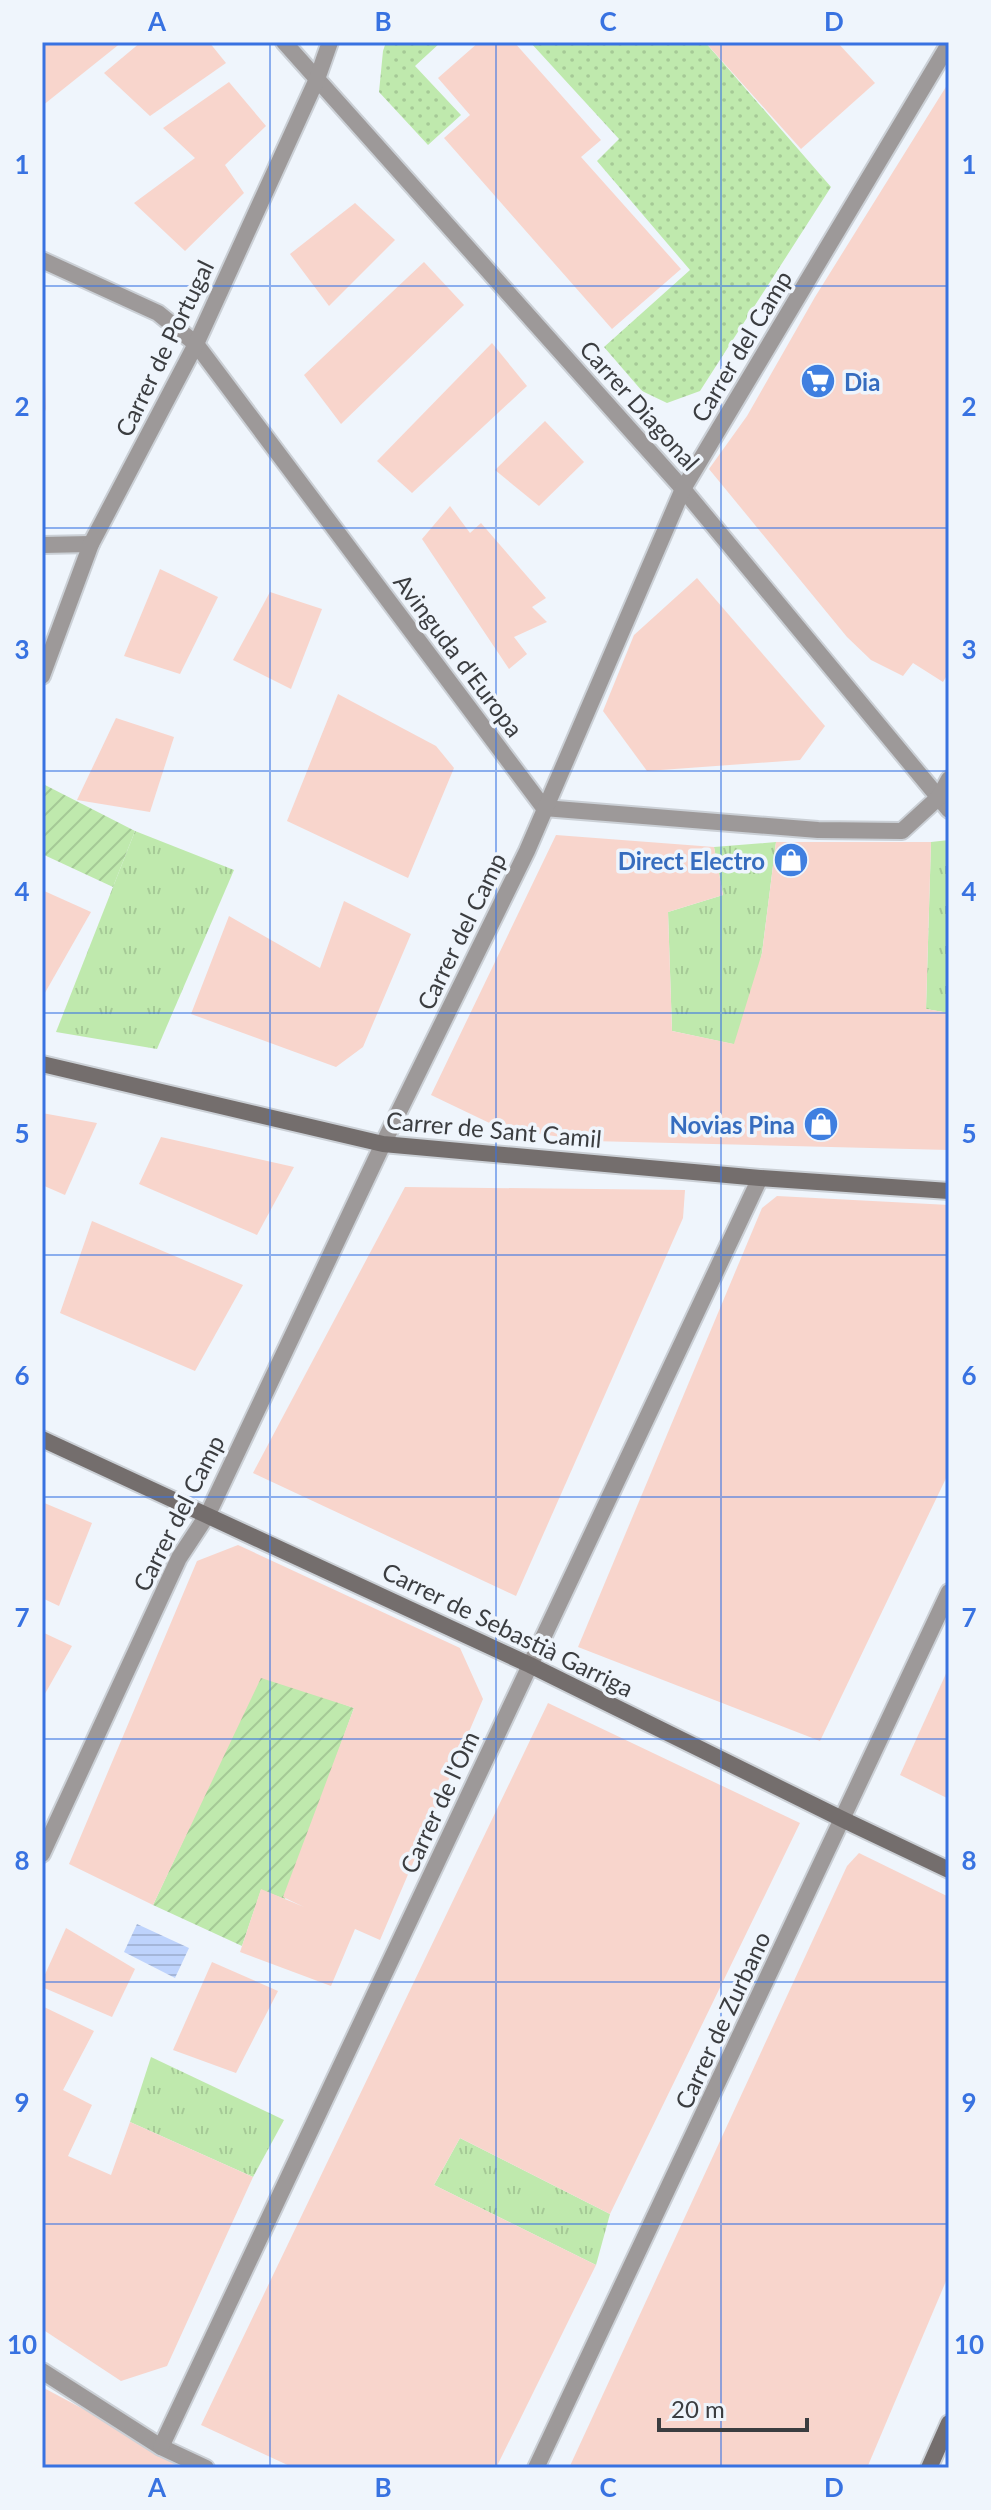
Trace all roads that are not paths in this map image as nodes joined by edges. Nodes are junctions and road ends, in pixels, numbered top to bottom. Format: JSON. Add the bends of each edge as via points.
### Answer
{"nodes":[{"id":1,"x":284,"y":42,"type":"edge"},
{"id":2,"x":330,"y":42,"type":"edge"},
{"id":3,"x":949,"y":44,"type":"edge"},
{"id":4,"x":317,"y":79,"type":"junction"},
{"id":5,"x":42,"y":260,"type":"edge"},
{"id":6,"x":196,"y":344,"type":"junction"},
{"id":7,"x":683,"y":489,"type":"junction"},
{"id":8,"x":91,"y":544,"type":"junction"},
{"id":9,"x":42,"y":545,"type":"edge"},
{"id":10,"x":42,"y":676,"type":"edge"},
{"id":11,"x":949,"y":779,"type":"edge"},
{"id":12,"x":944,"y":803,"type":"edge"},
{"id":13,"x":544,"y":808,"type":"junction"},
{"id":14,"x":42,"y":1064,"type":"edge"},
{"id":15,"x":383,"y":1144,"type":"junction"},
{"id":16,"x":760,"y":1178,"type":"junction"},
{"id":17,"x":949,"y":1191,"type":"edge"},
{"id":18,"x":42,"y":1439,"type":"edge"},
{"id":19,"x":208,"y":1514,"type":"junction"},
{"id":20,"x":949,"y":1592,"type":"edge"},
{"id":21,"x":530,"y":1665,"type":"junction"},
{"id":22,"x":844,"y":1820,"type":"junction"},
{"id":23,"x":42,"y":1854,"type":"edge"},
{"id":24,"x":949,"y":1870,"type":"edge"},
{"id":25,"x":42,"y":2371,"type":"edge"},
{"id":26,"x":949,"y":2423,"type":"edge"},
{"id":27,"x":161,"y":2447,"type":"junction"},
{"id":28,"x":206,"y":2468,"type":"edge"},
{"id":29,"x":536,"y":2468,"type":"edge"},
{"id":30,"x":929,"y":2468,"type":"edge"}],
"edges":[{"from":1,"to":4,"type":"street","name":"Carrer Diagonal"},
{"from":2,"to":4,"type":"street","name":"Carrer de Portugal"},
{"from":3,"to":7,"type":"street","name":"Carrer del Camp"},
{"from":4,"to":6,"type":"street","name":"Carrer de Portugal"},
{"from":4,"to":7,"type":"street","name":"Carrer Diagonal"},
{"from":5,"to":6,"type":"street","name":"Avinguda d'Europa","via":[[158,313]]},
{"from":6,"to":8,"type":"street","name":"Carrer de Portugal"},
{"from":6,"to":13,"type":"street","name":"Avinguda d'Europa"},
{"from":7,"to":12,"type":"street","name":"Carrer Diagonal"},
{"from":7,"to":13,"type":"street","name":"Carrer del Camp"},
{"from":8,"to":9,"type":"street"},
{"from":8,"to":10,"type":"street","name":"Carrer de Portugal"},
{"from":11,"to":12,"type":"street"},
{"from":12,"to":13,"type":"street","via":[[902,831],[818,830]]},
{"from":13,"to":15,"type":"street","name":"Carrer del Camp"},
{"from":14,"to":15,"type":"street","name":"Carrer de Sant Camil"},
{"from":15,"to":16,"type":"street","name":"Carrer de Sant Camil"},
{"from":15,"to":19,"type":"street","name":"Carrer del Camp"},
{"from":16,"to":17,"type":"street","name":"Carrer de Sant Camil"},
{"from":16,"to":21,"type":"street","name":"Carrer de l'Om"},
{"from":18,"to":19,"type":"street","name":"Carrer de Sebastià Garriga"},
{"from":19,"to":21,"type":"street","name":"Carrer de Sebastià Garriga"},
{"from":19,"to":23,"type":"street","name":"Carrer del Camp","via":[[179,1558]]},
{"from":20,"to":22,"type":"street","name":"Carrer de Zurbano"},
{"from":21,"to":22,"type":"street","name":"Carrer de Sebastià Garriga"},
{"from":21,"to":27,"type":"street","name":"Carrer de l'Om"},
{"from":22,"to":24,"type":"street","name":"Carrer de Sebastià Garriga"},
{"from":22,"to":29,"type":"street","name":"Carrer de Zurbano"},
{"from":25,"to":27,"type":"street"},
{"from":26,"to":30,"type":"street"},
{"from":27,"to":28,"type":"street"}]}
